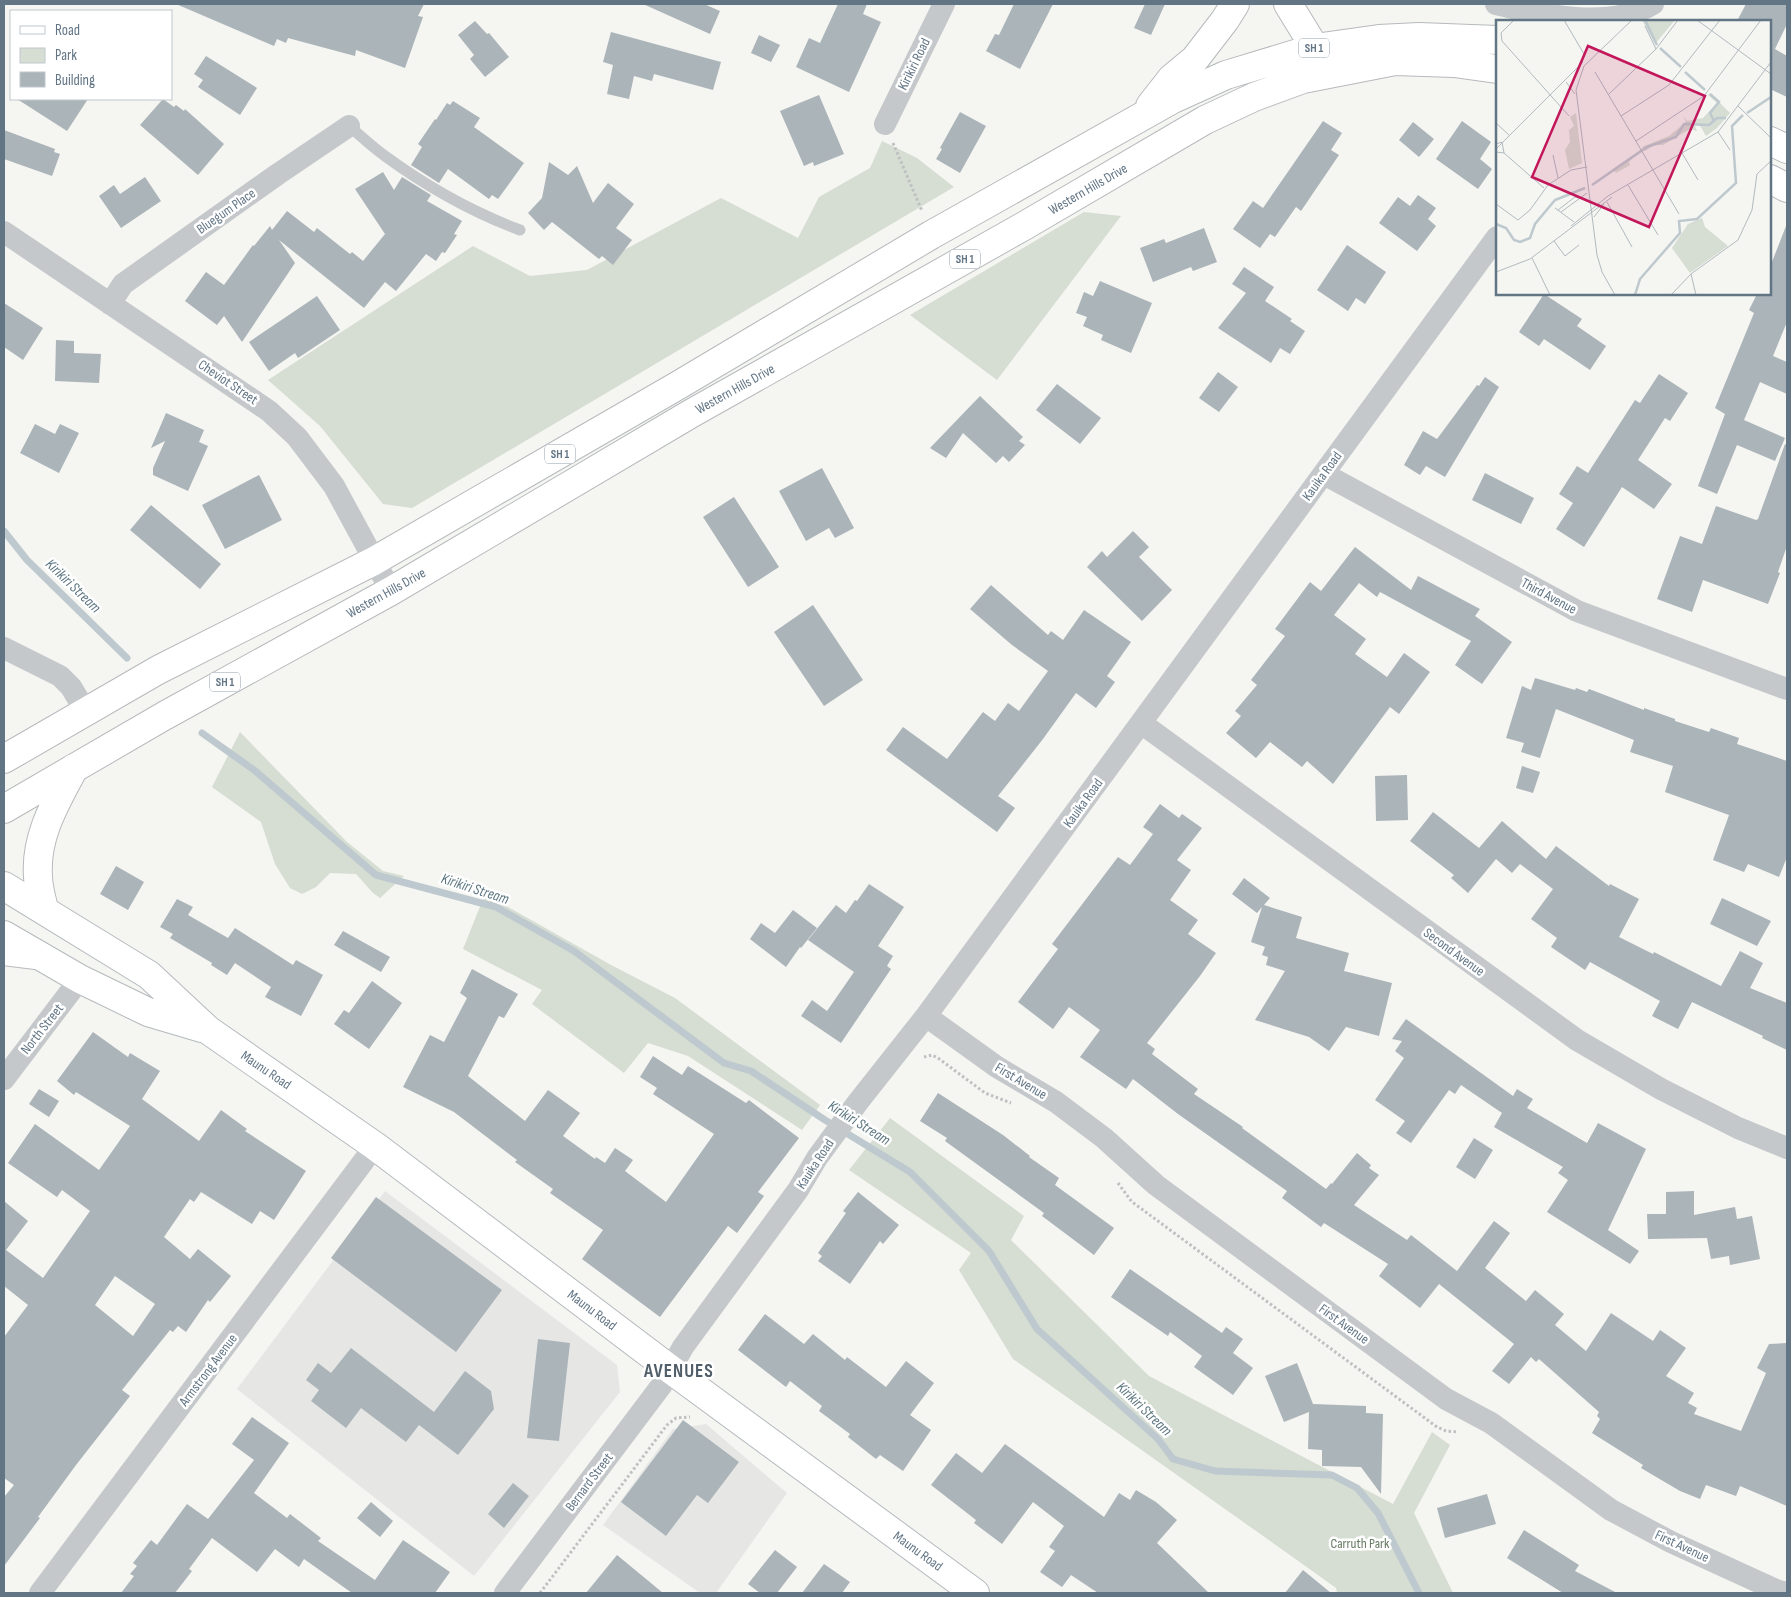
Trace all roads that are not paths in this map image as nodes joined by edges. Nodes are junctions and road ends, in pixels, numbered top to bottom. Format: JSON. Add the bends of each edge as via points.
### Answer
{"nodes":[{"id":1,"x":944,"y":4,"type":"edge"},
{"id":2,"x":1235,"y":4,"type":"edge"},
{"id":3,"x":1288,"y":4,"type":"edge"},
{"id":4,"x":1496,"y":4,"type":"edge"},
{"id":5,"x":1652,"y":5,"type":"edge"},
{"id":6,"x":1496,"y":40,"type":"edge"},
{"id":7,"x":1315,"y":48,"type":"junction"},
{"id":8,"x":1496,"y":69,"type":"edge"},
{"id":9,"x":1143,"y":115,"type":"junction"},
{"id":10,"x":885,"y":124,"type":"road end"},
{"id":11,"x":349,"y":126,"type":"joint"},
{"id":12,"x":1771,"y":142,"type":"edge"},
{"id":13,"x":1787,"y":150,"type":"edge"},
{"id":14,"x":1771,"y":180,"type":"edge"},
{"id":15,"x":1787,"y":188,"type":"edge"},
{"id":16,"x":520,"y":230,"type":"dead end"},
{"id":17,"x":4,"y":232,"type":"edge"},
{"id":18,"x":1496,"y":238,"type":"edge"},
{"id":19,"x":110,"y":304,"type":"junction"},
{"id":20,"x":678,"y":386,"type":"junction"},
{"id":21,"x":692,"y":413,"type":"junction"},
{"id":22,"x":1324,"y":474,"type":"junction"},
{"id":23,"x":374,"y":561,"type":"junction"},
{"id":24,"x":391,"y":591,"type":"junction"},
{"id":25,"x":4,"y":648,"type":"edge"},
{"id":26,"x":1787,"y":689,"type":"edge"},
{"id":27,"x":86,"y":712,"type":"junction"},
{"id":28,"x":1141,"y":723,"type":"junction"},
{"id":29,"x":4,"y":759,"type":"edge"},
{"id":30,"x":74,"y":768,"type":"junction"},
{"id":31,"x":4,"y":809,"type":"edge"},
{"id":32,"x":4,"y":886,"type":"edge"},
{"id":33,"x":44,"y":910,"type":"junction"},
{"id":34,"x":4,"y":935,"type":"edge"},
{"id":35,"x":4,"y":951,"type":"edge"},
{"id":36,"x":36,"y":955,"type":"junction"},
{"id":37,"x":80,"y":979,"type":"junction"},
{"id":38,"x":926,"y":1016,"type":"junction"},
{"id":39,"x":208,"y":1030,"type":"junction"},
{"id":40,"x":4,"y":1079,"type":"edge"},
{"id":41,"x":375,"y":1146,"type":"junction"},
{"id":42,"x":1787,"y":1148,"type":"edge"},
{"id":43,"x":670,"y":1369,"type":"junction"},
{"id":44,"x":40,"y":1593,"type":"edge"},
{"id":45,"x":505,"y":1593,"type":"edge"},
{"id":46,"x":975,"y":1593,"type":"edge"},
{"id":47,"x":1787,"y":1593,"type":"edge"}],
"edges":[{"from":1,"to":10,"type":"street","name":"Kirikiri Road"},
{"from":2,"to":9,"type":"main road","via":[[1195,59],[1172,78]]},
{"from":3,"to":7,"type":"main road"},
{"from":4,"to":5,"type":"street","via":[[1570,17],[1601,18],[1627,14]]},
{"from":6,"to":7,"type":"main road","number":"SH 1","via":[[1419,37]]},
{"from":7,"to":9,"type":"main road","number":"SH 1","via":[[1226,75]]},
{"from":8,"to":21,"type":"main road","name":"Western Hills Drive","number":"SH 1","via":[[1454,63],[1395,61],[1303,79],[1254,97],[1205,120]]},
{"from":9,"to":20,"type":"main road","number":"SH 1","via":[[931,234]]},
{"from":11,"to":16,"type":"lane","via":[[383,155],[429,185],[480,214]]},
{"from":11,"to":19,"type":"street","name":"Bluegum Place","via":[[123,284]]},
{"from":12,"to":13,"type":"main road"},
{"from":14,"to":15,"type":"main road"},
{"from":17,"to":19,"type":"street","name":"Cheviot Street"},
{"from":18,"to":22,"type":"street","name":"Kauika Road"},
{"from":19,"to":23,"type":"street","name":"Cheviot Street","via":[[269,411],[297,437],[334,486]]},
{"from":20,"to":21,"type":"main road"},
{"from":20,"to":23,"type":"main road","number":"SH 1"},
{"from":21,"to":24,"type":"main road","name":"Western Hills Drive","number":"SH 1"},
{"from":22,"to":26,"type":"street","name":"Third Avenue","via":[[1577,612]]},
{"from":22,"to":28,"type":"street","name":"Kauika Road"},
{"from":23,"to":24,"type":"street","name":"Cheviot Street"},
{"from":23,"to":27,"type":"main road","number":"SH 1","via":[[158,670]]},
{"from":24,"to":30,"type":"main road","name":"Western Hills Drive","number":"SH 1"},
{"from":25,"to":27,"type":"street","via":[[60,676]]},
{"from":27,"to":29,"type":"main road","number":"SH 1"},
{"from":28,"to":38,"type":"street","name":"Kauika Road"},
{"from":28,"to":42,"type":"street","name":"Second Avenue","via":[[1577,1040],[1661,1089],[1738,1128]]},
{"from":30,"to":31,"type":"main road","name":"Western Hills Drive","number":"SH 1"},
{"from":30,"to":33,"type":"main road","via":[[49,816],[39,850],[38,875]]},
{"from":32,"to":33,"type":"main road","name":"Maunu Road"},
{"from":33,"to":39,"type":"main road","name":"Maunu Road","via":[[149,975]]},
{"from":34,"to":36,"type":"main road","name":"Maunu Road"},
{"from":35,"to":36,"type":"main road"},
{"from":36,"to":37,"type":"main road","name":"Maunu Road"},
{"from":37,"to":39,"type":"main road","name":"Maunu Road","via":[[148,1012]]},
{"from":37,"to":40,"type":"street","name":"North Street"},
{"from":38,"to":43,"type":"street","name":"Kauika Road","via":[[817,1158],[798,1190]]},
{"from":38,"to":47,"type":"street","name":"First Avenue","via":[[997,1067],[1056,1102],[1104,1138],[1156,1186],[1446,1400],[1492,1423],[1611,1510],[1671,1542]]},
{"from":39,"to":41,"type":"main road","name":"Maunu Road"},
{"from":41,"to":43,"type":"main road","name":"Maunu Road"},
{"from":41,"to":44,"type":"street","name":"Armstrong Avenue"},
{"from":43,"to":45,"type":"street","name":"Bernard Street","via":[[661,1386]]},
{"from":43,"to":46,"type":"main road","name":"Maunu Road"}]}
